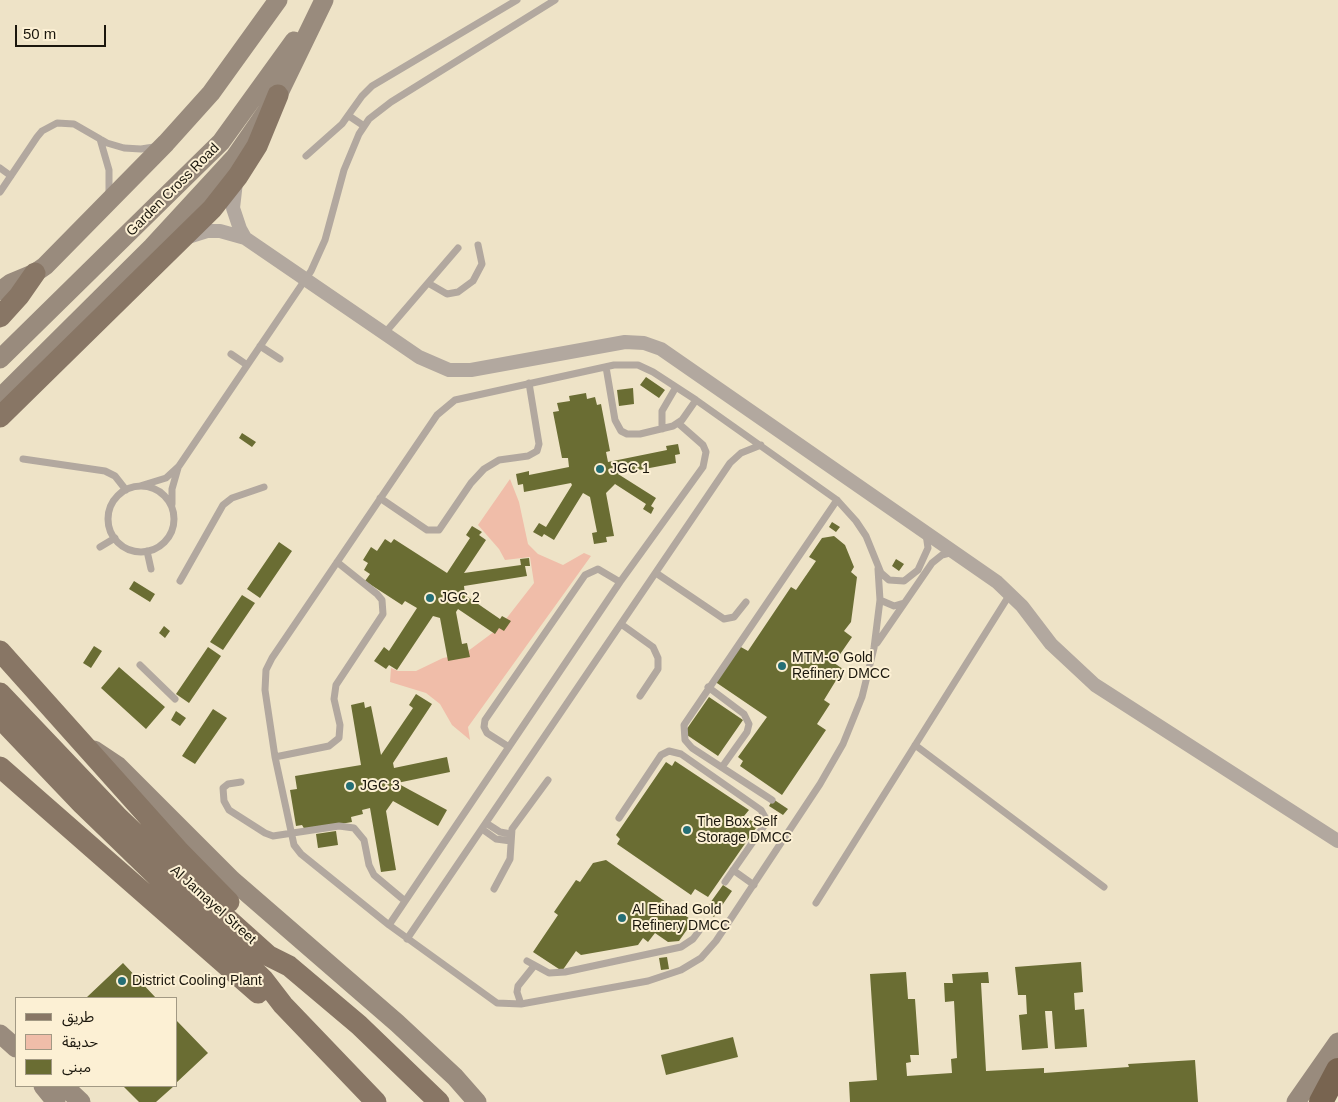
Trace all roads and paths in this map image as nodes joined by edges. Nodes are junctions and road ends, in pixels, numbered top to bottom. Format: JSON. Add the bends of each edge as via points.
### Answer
{"nodes":[{"id":1,"x":278,"y":0,"type":"edge"},
{"id":2,"x":323,"y":0,"type":"edge"},
{"id":3,"x":517,"y":0,"type":"edge"},
{"id":4,"x":555,"y":0,"type":"edge"},
{"id":5,"x":278,"y":95,"type":"junction"},
{"id":6,"x":348,"y":116,"type":"junction"},
{"id":7,"x":364,"y":126,"type":"junction"},
{"id":8,"x":100,"y":139,"type":"junction"},
{"id":9,"x":166,"y":143,"type":"junction"},
{"id":10,"x":306,"y":156,"type":"dead end"},
{"id":11,"x":0,"y":168,"type":"edge"},
{"id":12,"x":11,"y":176,"type":"junction"},
{"id":13,"x":238,"y":176,"type":"junction"},
{"id":14,"x":0,"y":192,"type":"edge"},
{"id":15,"x":108,"y":203,"type":"junction"},
{"id":16,"x":245,"y":238,"type":"junction"},
{"id":17,"x":182,"y":240,"type":"junction"},
{"id":18,"x":478,"y":245,"type":"dead end"},
{"id":19,"x":458,"y":248,"type":"dead end"},
{"id":20,"x":35,"y":273,"type":"junction"},
{"id":21,"x":304,"y":280,"type":"junction"},
{"id":22,"x":428,"y":283,"type":"junction"},
{"id":23,"x":0,"y":291,"type":"edge"},
{"id":24,"x":0,"y":317,"type":"edge"},
{"id":25,"x":384,"y":334,"type":"junction"},
{"id":26,"x":260,"y":346,"type":"junction"},
{"id":27,"x":231,"y":354,"type":"dead end"},
{"id":28,"x":0,"y":359,"type":"edge"},
{"id":29,"x":280,"y":359,"type":"dead end"},
{"id":30,"x":247,"y":365,"type":"junction"},
{"id":31,"x":606,"y":367,"type":"junction"},
{"id":32,"x":529,"y":383,"type":"junction"},
{"id":33,"x":676,"y":387,"type":"junction"},
{"id":34,"x":0,"y":398,"type":"edge"},
{"id":35,"x":696,"y":400,"type":"junction"},
{"id":36,"x":0,"y":418,"type":"edge"},
{"id":37,"x":678,"y":423,"type":"junction"},
{"id":38,"x":662,"y":429,"type":"junction"},
{"id":39,"x":760,"y":445,"type":"junction"},
{"id":40,"x":23,"y":459,"type":"dead end"},
{"id":41,"x":179,"y":466,"type":"junction"},
{"id":42,"x":140,"y":486,"type":"junction"},
{"id":43,"x":264,"y":487,"type":"dead end"},
{"id":44,"x":126,"y":490,"type":"junction"},
{"id":45,"x":380,"y":498,"type":"junction"},
{"id":46,"x":837,"y":500,"type":"junction"},
{"id":47,"x":172,"y":506,"type":"junction"},
{"id":48,"x":925,"y":532,"type":"junction"},
{"id":49,"x":114,"y":538,"type":"junction"},
{"id":50,"x":100,"y":547,"type":"dead end"},
{"id":51,"x":147,"y":551,"type":"junction"},
{"id":52,"x":954,"y":551,"type":"junction"},
{"id":53,"x":337,"y":562,"type":"junction"},
{"id":54,"x":150,"y":569,"type":"dead end"},
{"id":55,"x":878,"y":569,"type":"junction"},
{"id":56,"x":921,"y":572,"type":"junction"},
{"id":57,"x":656,"y":573,"type":"junction"},
{"id":58,"x":180,"y":581,"type":"dead end"},
{"id":59,"x":620,"y":582,"type":"junction"},
{"id":60,"x":1010,"y":594,"type":"junction"},
{"id":61,"x":880,"y":600,"type":"junction"},
{"id":62,"x":746,"y":602,"type":"dead end"},
{"id":63,"x":904,"y":603,"type":"junction"},
{"id":64,"x":621,"y":624,"type":"junction"},
{"id":65,"x":874,"y":648,"type":"junction"},
{"id":66,"x":0,"y":651,"type":"edge"},
{"id":67,"x":140,"y":665,"type":"dead end"},
{"id":68,"x":708,"y":687,"type":"junction"},
{"id":69,"x":0,"y":693,"type":"edge"},
{"id":70,"x":640,"y":696,"type":"dead end"},
{"id":71,"x":175,"y":700,"type":"dead end"},
{"id":72,"x":0,"y":718,"type":"edge"},
{"id":73,"x":915,"y":745,"type":"junction"},
{"id":74,"x":88,"y":747,"type":"junction"},
{"id":75,"x":509,"y":747,"type":"junction"},
{"id":76,"x":275,"y":757,"type":"junction"},
{"id":77,"x":0,"y":767,"type":"edge"},
{"id":78,"x":722,"y":767,"type":"junction"},
{"id":79,"x":548,"y":780,"type":"dead end"},
{"id":80,"x":241,"y":782,"type":"dead end"},
{"id":81,"x":772,"y":800,"type":"dead end"},
{"id":82,"x":619,"y":818,"type":"dead end"},
{"id":83,"x":484,"y":826,"type":"junction"},
{"id":84,"x":290,"y":834,"type":"junction"},
{"id":85,"x":511,"y":838,"type":"junction"},
{"id":86,"x":1338,"y":841,"type":"edge"},
{"id":87,"x":733,"y":870,"type":"junction"},
{"id":88,"x":725,"y":882,"type":"dead end"},
{"id":89,"x":754,"y":885,"type":"junction"},
{"id":90,"x":1104,"y":888,"type":"dead end"},
{"id":91,"x":494,"y":889,"type":"dead end"},
{"id":92,"x":405,"y":901,"type":"junction"},
{"id":93,"x":816,"y":903,"type":"dead end"},
{"id":94,"x":389,"y":926,"type":"junction"},
{"id":95,"x":702,"y":927,"type":"dead end"},
{"id":96,"x":407,"y":939,"type":"junction"},
{"id":97,"x":528,"y":961,"type":"dead end"},
{"id":98,"x":289,"y":966,"type":"junction"},
{"id":99,"x":534,"y":966,"type":"junction"},
{"id":100,"x":520,"y":1004,"type":"junction"},
{"id":101,"x":283,"y":1005,"type":"junction"},
{"id":102,"x":0,"y":1034,"type":"edge"},
{"id":103,"x":1338,"y":1042,"type":"edge"},
{"id":104,"x":15,"y":1047,"type":"edge"},
{"id":105,"x":1338,"y":1070,"type":"edge"},
{"id":106,"x":44,"y":1087,"type":"edge"},
{"id":107,"x":65,"y":1087,"type":"edge"},
{"id":108,"x":56,"y":1102,"type":"edge"},
{"id":109,"x":81,"y":1102,"type":"edge"},
{"id":110,"x":376,"y":1102,"type":"edge"},
{"id":111,"x":439,"y":1102,"type":"edge"},
{"id":112,"x":478,"y":1102,"type":"edge"},
{"id":113,"x":1296,"y":1102,"type":"edge"},
{"id":114,"x":1321,"y":1102,"type":"edge"}],
"edges":[{"from":1,"to":9,"type":"main road","via":[[211,93]]},
{"from":2,"to":5,"type":"main road"},
{"from":2,"to":28,"type":"main road","name":"Garden Cross Road","via":[[221,142]]},
{"from":3,"to":6,"type":"lane","via":[[372,86]]},
{"from":4,"to":7,"type":"lane","via":[[391,102]]},
{"from":5,"to":13,"type":"main road","via":[[265,130]]},
{"from":5,"to":34,"type":"main road","via":[[235,157],[184,213]]},
{"from":6,"to":7,"type":"lane"},
{"from":6,"to":10,"type":"lane"},
{"from":7,"to":21,"type":"lane","via":[[344,170],[321,251]]},
{"from":8,"to":9,"type":"lane","via":[[132,149]]},
{"from":8,"to":12,"type":"lane","via":[[74,124],[57,123],[37,137]]},
{"from":8,"to":15,"type":"lane","via":[[109,170]]},
{"from":9,"to":15,"type":"main road"},
{"from":11,"to":12,"type":"lane"},
{"from":12,"to":14,"type":"lane"},
{"from":13,"to":16,"type":"street","via":[[233,208]]},
{"from":13,"to":17,"type":"main road","via":[[212,210]]},
{"from":15,"to":20,"type":"main road"},
{"from":16,"to":17,"type":"street","via":[[227,232],[207,231]]},
{"from":16,"to":21,"type":"street"},
{"from":17,"to":36,"type":"main road"},
{"from":18,"to":22,"type":"lane","via":[[482,264],[473,281],[458,292],[447,294]]},
{"from":19,"to":22,"type":"lane"},
{"from":20,"to":23,"type":"main road"},
{"from":20,"to":24,"type":"main road","via":[[20,296]]},
{"from":21,"to":25,"type":"street"},
{"from":21,"to":26,"type":"lane"},
{"from":22,"to":25,"type":"lane"},
{"from":25,"to":48,"type":"street","via":[[429,362],[460,371],[626,342],[652,346]]},
{"from":26,"to":29,"type":"lane"},
{"from":26,"to":30,"type":"lane"},
{"from":27,"to":30,"type":"lane"},
{"from":30,"to":41,"type":"lane"},
{"from":31,"to":32,"type":"lane"},
{"from":31,"to":33,"type":"lane","via":[[638,365]]},
{"from":31,"to":38,"type":"lane","via":[[615,420],[621,430],[633,435]]},
{"from":32,"to":45,"type":"lane","via":[[463,397],[448,404]]},
{"from":32,"to":45,"type":"lane","via":[[537,451],[528,456],[499,460],[484,468],[439,530],[427,530]]},
{"from":33,"to":35,"type":"lane"},
{"from":33,"to":38,"type":"lane","via":[[662,411]]},
{"from":35,"to":37,"type":"lane"},
{"from":35,"to":39,"type":"lane"},
{"from":37,"to":38,"type":"lane"},
{"from":37,"to":59,"type":"lane","via":[[703,445],[706,452],[703,467]]},
{"from":39,"to":46,"type":"lane"},
{"from":39,"to":57,"type":"lane","via":[[741,453],[730,464]]},
{"from":40,"to":44,"type":"lane","via":[[105,471]]},
{"from":41,"to":42,"type":"lane","via":[[166,478]]},
{"from":41,"to":47,"type":"lane","via":[[173,481]]},
{"from":42,"to":44,"type":"lane"},
{"from":42,"to":47,"type":"lane","via":[[155,489]]},
{"from":43,"to":58,"type":"lane","via":[[232,498],[223,505]]},
{"from":44,"to":49,"type":"lane","via":[[110,508],[109,524]]},
{"from":45,"to":53,"type":"lane"},
{"from":46,"to":55,"type":"lane","via":[[866,536]]},
{"from":46,"to":68,"type":"lane"},
{"from":47,"to":51,"type":"lane","via":[[174,523],[168,538],[155,549]]},
{"from":48,"to":52,"type":"street"},
{"from":48,"to":56,"type":"lane","via":[[928,548]]},
{"from":49,"to":50,"type":"lane"},
{"from":49,"to":51,"type":"lane","via":[[125,548]]},
{"from":51,"to":54,"type":"lane"},
{"from":52,"to":56,"type":"lane"},
{"from":52,"to":60,"type":"street"},
{"from":53,"to":76,"type":"lane","via":[[266,670],[265,690]]},
{"from":53,"to":76,"type":"lane","via":[[378,594],[384,606],[383,614],[336,685],[334,699],[340,725],[339,738],[329,746]]},
{"from":55,"to":56,"type":"lane","via":[[884,578],[894,582]]},
{"from":55,"to":61,"type":"lane"},
{"from":56,"to":63,"type":"lane"},
{"from":57,"to":62,"type":"lane","via":[[724,619],[734,617]]},
{"from":57,"to":64,"type":"lane"},
{"from":59,"to":75,"type":"lane"},
{"from":59,"to":75,"type":"lane","via":[[602,570],[593,569],[585,575],[486,720],[487,733]]},
{"from":60,"to":73,"type":"lane"},
{"from":60,"to":86,"type":"street","via":[[1051,644],[1095,685]]},
{"from":61,"to":63,"type":"lane","via":[[894,606]]},
{"from":61,"to":65,"type":"lane"},
{"from":63,"to":65,"type":"lane"},
{"from":64,"to":70,"type":"lane","via":[[653,648],[658,658],[658,670]]},
{"from":64,"to":83,"type":"lane"},
{"from":65,"to":89,"type":"lane","via":[[862,697],[832,766]]},
{"from":66,"to":74,"type":"main road"},
{"from":67,"to":71,"type":"lane"},
{"from":68,"to":78,"type":"lane","via":[[686,720],[684,735],[692,748]]},
{"from":68,"to":78,"type":"lane","via":[[744,714],[750,724]]},
{"from":69,"to":98,"type":"main road","name":"Al Jamayel Street","via":[[149,847],[269,956]]},
{"from":72,"to":101,"type":"main road","name":"Al Jamayel Street","via":[[96,818],[263,979]]},
{"from":73,"to":90,"type":"lane"},
{"from":73,"to":93,"type":"lane"},
{"from":74,"to":98,"type":"main road","via":[[173,844],[275,946]]},
{"from":74,"to":112,"type":"main road","via":[[118,766],[238,885],[397,1023]]},
{"from":75,"to":92,"type":"lane"},
{"from":76,"to":84,"type":"lane"},
{"from":77,"to":101,"type":"main road","via":[[253,989]]},
{"from":78,"to":81,"type":"lane"},
{"from":79,"to":85,"type":"lane"},
{"from":80,"to":84,"type":"lane","via":[[224,788],[224,801],[229,810],[269,835]]},
{"from":82,"to":87,"type":"lane","via":[[661,755],[677,752],[764,813],[764,826]]},
{"from":83,"to":85,"type":"lane","via":[[496,839]]},
{"from":83,"to":96,"type":"lane"},
{"from":84,"to":92,"type":"lane","via":[[339,826],[354,828],[364,840],[368,865],[374,874]]},
{"from":84,"to":94,"type":"lane","via":[[301,854]]},
{"from":85,"to":91,"type":"lane","via":[[510,859]]},
{"from":87,"to":88,"type":"lane"},
{"from":87,"to":89,"type":"lane"},
{"from":89,"to":100,"type":"lane","via":[[709,950],[681,970],[648,981]]},
{"from":92,"to":94,"type":"lane"},
{"from":94,"to":96,"type":"lane"},
{"from":95,"to":99,"type":"lane","via":[[688,944],[674,949],[556,974]]},
{"from":96,"to":100,"type":"lane","via":[[490,1000],[505,1005]]},
{"from":97,"to":99,"type":"lane"},
{"from":98,"to":111,"type":"main road","name":"Al Jamayel Street","via":[[359,1025]]},
{"from":99,"to":100,"type":"lane","via":[[518,986]]},
{"from":101,"to":110,"type":"main road","name":"Al Jamayel Street"},
{"from":102,"to":104,"type":"main road"},
{"from":103,"to":113,"type":"main road"},
{"from":105,"to":114,"type":"highway"},
{"from":106,"to":108,"type":"main road"},
{"from":107,"to":109,"type":"main road"}]}
